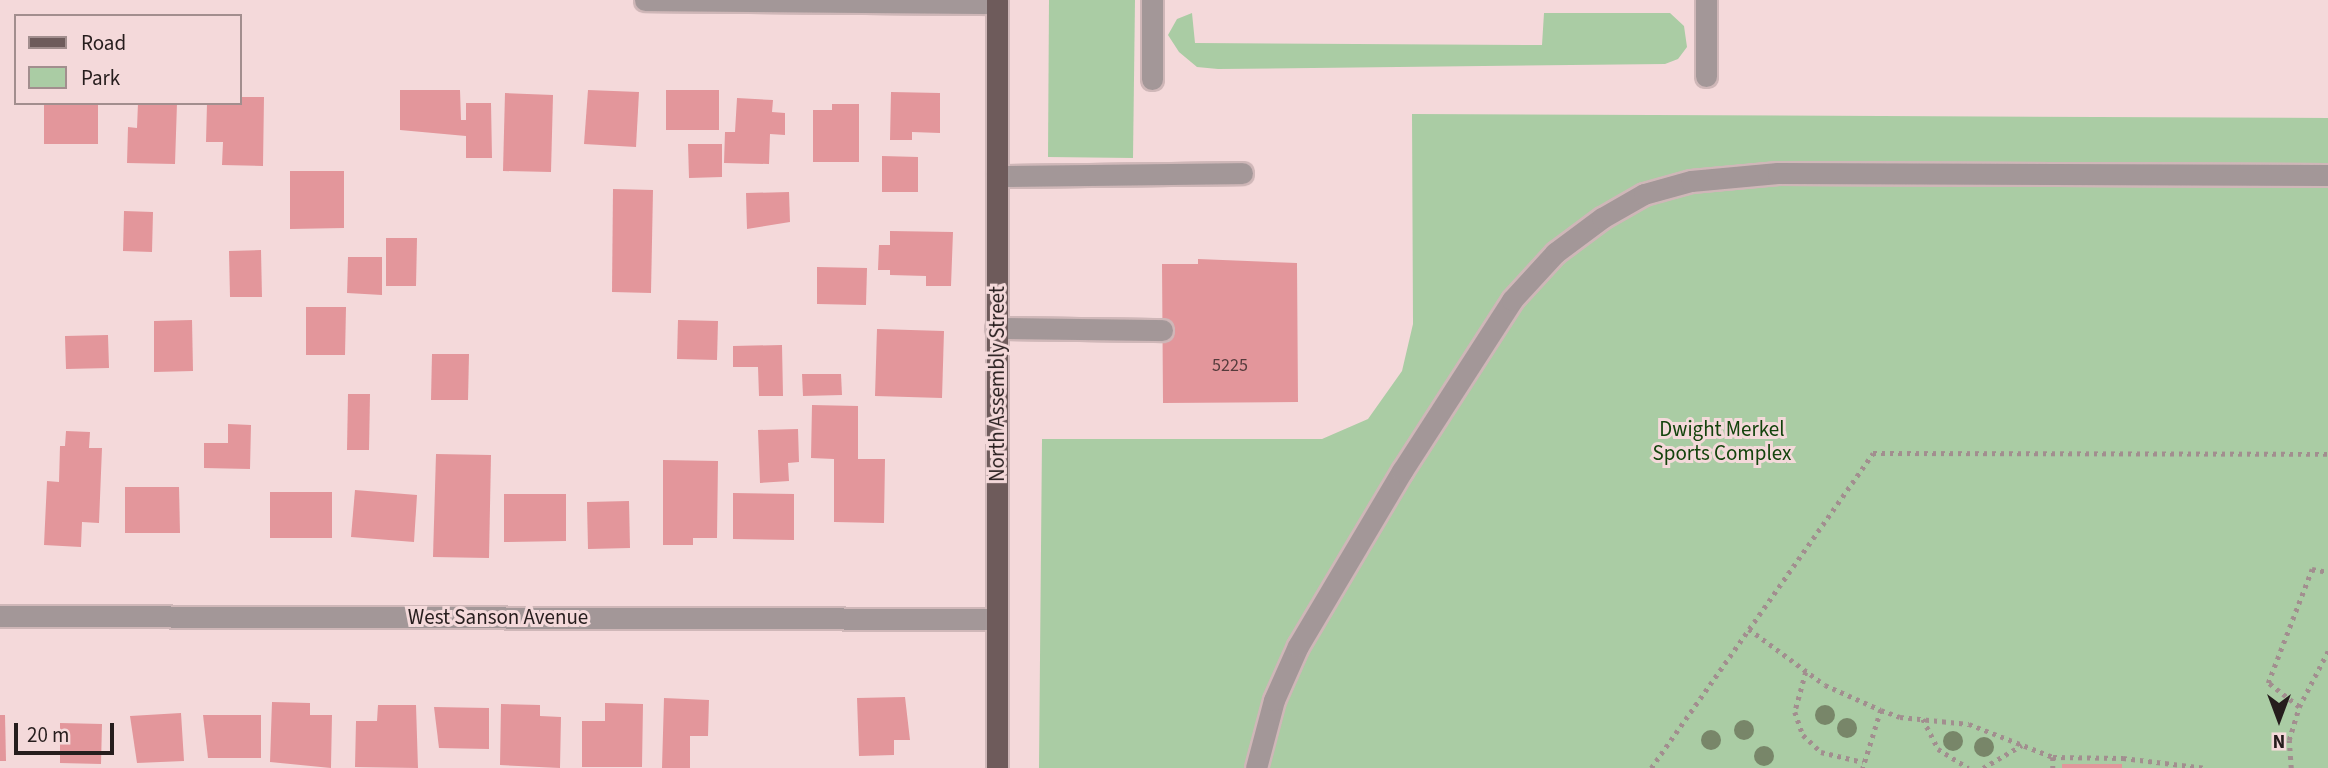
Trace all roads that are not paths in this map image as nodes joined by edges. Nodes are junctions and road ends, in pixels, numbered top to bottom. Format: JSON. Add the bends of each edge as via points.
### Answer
{"nodes":[{"id":1,"x":645,"y":0,"type":"edge"},
{"id":2,"x":1152,"y":0,"type":"edge"},
{"id":3,"x":1706,"y":0,"type":"edge"},
{"id":4,"x":997,"y":2,"type":"edge"},
{"id":5,"x":1706,"y":76,"type":"dead end"},
{"id":6,"x":1152,"y":79,"type":"dead end"},
{"id":7,"x":1242,"y":173,"type":"dead end"},
{"id":8,"x":2328,"y":175,"type":"edge"},
{"id":9,"x":997,"y":176,"type":"junction"},
{"id":10,"x":996,"y":328,"type":"junction"},
{"id":11,"x":1163,"y":330,"type":"dead end"},
{"id":12,"x":0,"y":616,"type":"edge"},
{"id":13,"x":996,"y":619,"type":"junction"},
{"id":14,"x":997,"y":768,"type":"edge"},
{"id":15,"x":1256,"y":768,"type":"edge"}],
"edges":[{"from":1,"to":4,"type":"street"},
{"from":2,"to":6,"type":"street"},
{"from":3,"to":5,"type":"street"},
{"from":4,"to":9,"type":"main road","name":"North Assembly Street"},
{"from":7,"to":9,"type":"street"},
{"from":8,"to":15,"type":"street","via":[[1778,173],[1691,181],[1644,194],[1555,253],[1512,300],[1402,471],[1298,646],[1274,699]]},
{"from":9,"to":10,"type":"main road","name":"North Assembly Street"},
{"from":10,"to":11,"type":"street"},
{"from":10,"to":13,"type":"main road","name":"North Assembly Street"},
{"from":12,"to":13,"type":"street","name":"West Sanson Avenue"},
{"from":13,"to":14,"type":"main road","name":"North Assembly Street"}]}
